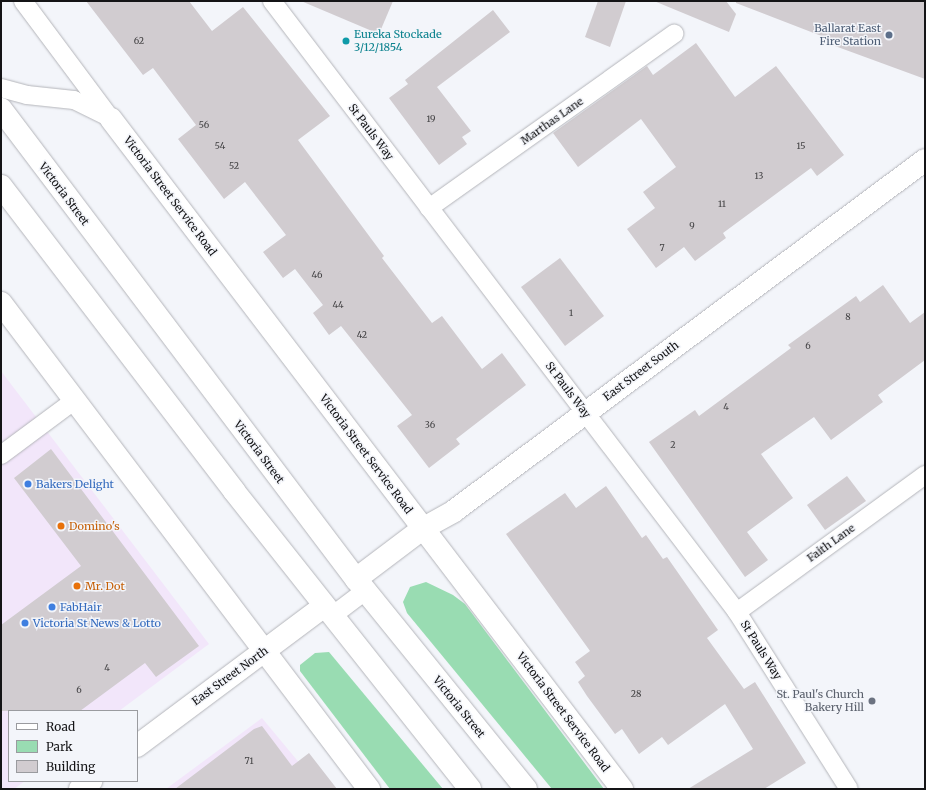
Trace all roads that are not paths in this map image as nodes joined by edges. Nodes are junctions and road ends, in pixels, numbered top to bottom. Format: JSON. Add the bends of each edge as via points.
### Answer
{"nodes":[{"id":1,"x":23,"y":1,"type":"edge"},
{"id":2,"x":272,"y":1,"type":"edge"},
{"id":3,"x":674,"y":34,"type":"dead end"},
{"id":4,"x":1,"y":88,"type":"edge"},
{"id":5,"x":1,"y":109,"type":"edge"},
{"id":6,"x":111,"y":118,"type":"junction"},
{"id":7,"x":925,"y":160,"type":"edge"},
{"id":8,"x":1,"y":186,"type":"edge"},
{"id":9,"x":429,"y":208,"type":"junction"},
{"id":10,"x":1,"y":303,"type":"edge"},
{"id":11,"x":75,"y":400,"type":"junction"},
{"id":12,"x":585,"y":413,"type":"junction"},
{"id":13,"x":1,"y":455,"type":"edge"},
{"id":14,"x":925,"y":475,"type":"edge"},
{"id":15,"x":422,"y":529,"type":"junction"},
{"id":16,"x":360,"y":585,"type":"junction"},
{"id":17,"x":328,"y":611,"type":"junction"},
{"id":18,"x":737,"y":612,"type":"junction"},
{"id":19,"x":265,"y":651,"type":"junction"},
{"id":20,"x":138,"y":745,"type":"edge"},
{"id":21,"x":89,"y":782,"type":"edge"},
{"id":22,"x":80,"y":789,"type":"edge"},
{"id":23,"x":369,"y":789,"type":"edge"},
{"id":24,"x":470,"y":789,"type":"edge"},
{"id":25,"x":526,"y":789,"type":"edge"},
{"id":26,"x":622,"y":789,"type":"edge"},
{"id":27,"x":849,"y":789,"type":"edge"}],
"edges":[{"from":1,"to":6,"type":"lane","name":"Victoria Street Service Road"},
{"from":2,"to":9,"type":"lane","name":"St Pauls Way"},
{"from":3,"to":9,"type":"lane","name":"Marthas Lane"},
{"from":4,"to":6,"type":"lane","name":"Victoria Street Service Road","via":[[27,95],[74,100]]},
{"from":5,"to":16,"type":"street","name":"Victoria Street"},
{"from":6,"to":15,"type":"street","name":"Victoria Street Service Road"},
{"from":7,"to":12,"type":"street","name":"East Street South"},
{"from":8,"to":17,"type":"street"},
{"from":9,"to":12,"type":"lane","name":"St Pauls Way"},
{"from":10,"to":11,"type":"street"},
{"from":11,"to":13,"type":"lane"},
{"from":11,"to":19,"type":"street"},
{"from":12,"to":15,"type":"street","name":"East Street South","via":[[454,511]]},
{"from":12,"to":18,"type":"lane","name":"St Pauls Way"},
{"from":14,"to":18,"type":"lane","name":"Faith Lane"},
{"from":15,"to":16,"type":"street","name":"East Street South"},
{"from":15,"to":26,"type":"street","name":"Victoria Street Service Road"},
{"from":16,"to":17,"type":"lane"},
{"from":16,"to":25,"type":"street","name":"Victoria Street"},
{"from":17,"to":19,"type":"street","name":"East Street North"},
{"from":17,"to":24,"type":"street"},
{"from":18,"to":27,"type":"lane","name":"St Pauls Way"},
{"from":19,"to":20,"type":"street","name":"East Street North"},
{"from":19,"to":23,"type":"street"},
{"from":21,"to":22,"type":"street"}]}
